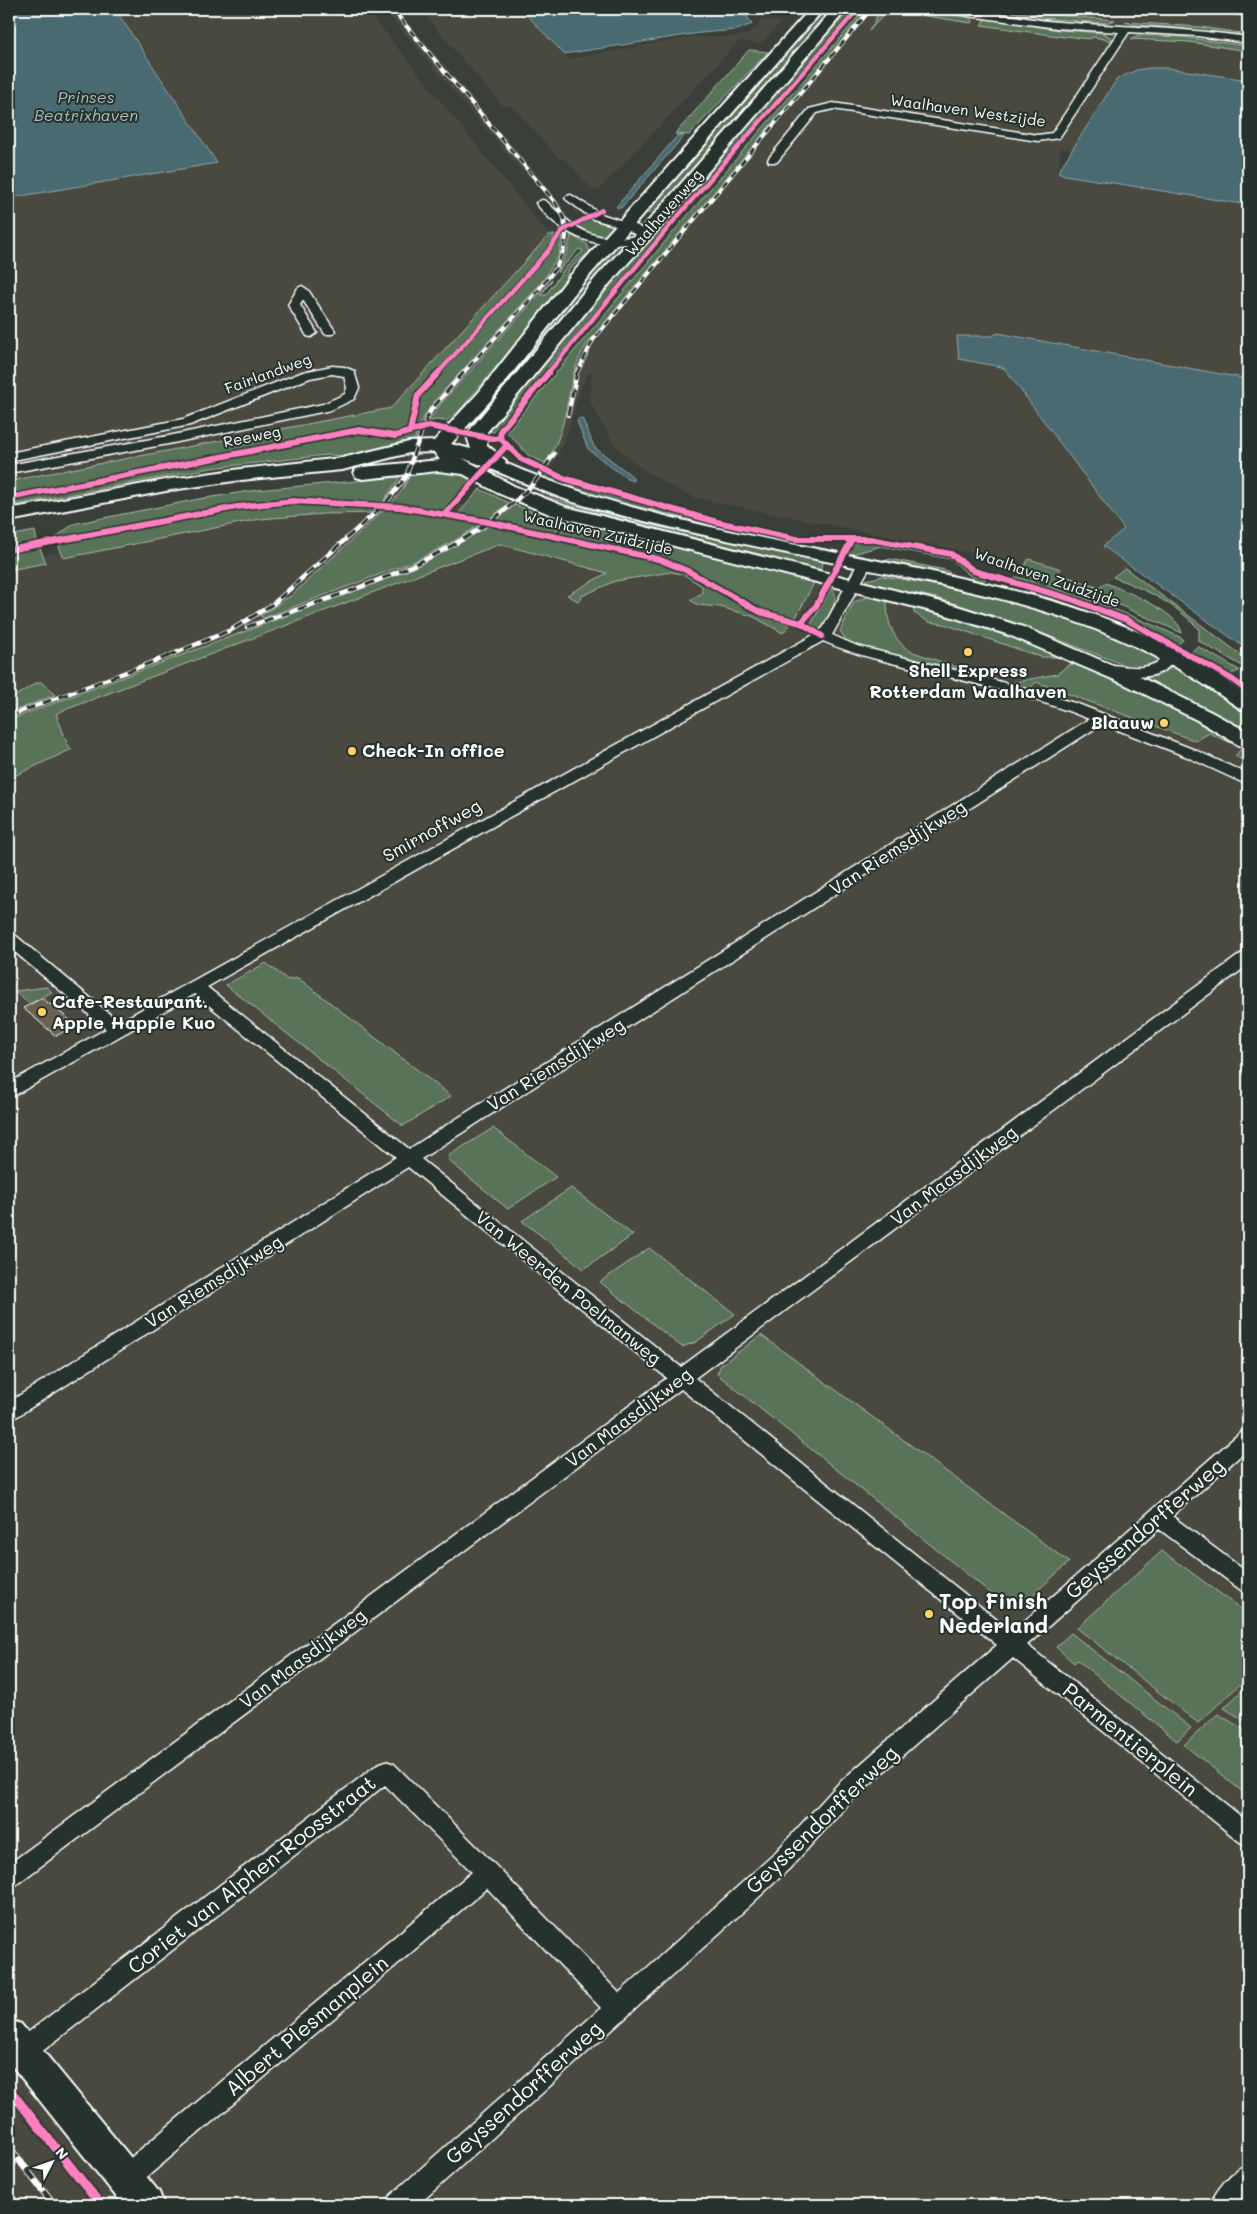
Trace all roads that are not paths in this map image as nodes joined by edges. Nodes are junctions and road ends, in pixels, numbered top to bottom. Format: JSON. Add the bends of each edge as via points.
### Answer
{"nodes":[{"id":1,"x":817,"y":9,"type":"edge"},
{"id":2,"x":840,"y":9,"type":"edge"},
{"id":3,"x":939,"y":9,"type":"edge"},
{"id":4,"x":959,"y":10,"type":"edge"},
{"id":5,"x":1125,"y":30,"type":"junction"},
{"id":6,"x":1248,"y":40,"type":"edge"},
{"id":7,"x":773,"y":160,"type":"dead end"},
{"id":8,"x":572,"y":198,"type":"dead end"},
{"id":9,"x":583,"y":207,"type":"junction"},
{"id":10,"x":625,"y":224,"type":"junction"},
{"id":11,"x":642,"y":238,"type":"junction"},
{"id":12,"x":600,"y":244,"type":"junction"},
{"id":13,"x":329,"y":331,"type":"dead end"},
{"id":14,"x":311,"y":333,"type":"dead end"},
{"id":15,"x":456,"y":442,"type":"junction"},
{"id":16,"x":9,"y":458,"type":"edge"},
{"id":17,"x":9,"y":469,"type":"edge"},
{"id":18,"x":9,"y":515,"type":"edge"},
{"id":19,"x":9,"y":532,"type":"edge"},
{"id":20,"x":864,"y":563,"type":"junction"},
{"id":21,"x":852,"y":585,"type":"junction"},
{"id":22,"x":822,"y":636,"type":"junction"},
{"id":23,"x":1150,"y":646,"type":"junction"},
{"id":24,"x":1105,"y":668,"type":"junction"},
{"id":25,"x":1248,"y":705,"type":"edge"},
{"id":26,"x":1102,"y":718,"type":"junction"},
{"id":27,"x":1248,"y":741,"type":"edge"},
{"id":28,"x":1248,"y":780,"type":"edge"},
{"id":29,"x":9,"y":939,"type":"edge"},
{"id":30,"x":1248,"y":957,"type":"edge"},
{"id":31,"x":195,"y":986,"type":"junction"},
{"id":32,"x":117,"y":1030,"type":"junction"},
{"id":33,"x":9,"y":1090,"type":"edge"},
{"id":34,"x":408,"y":1158,"type":"junction"},
{"id":35,"x":681,"y":1379,"type":"junction"},
{"id":36,"x":9,"y":1412,"type":"edge"},
{"id":37,"x":1248,"y":1438,"type":"edge"},
{"id":38,"x":1158,"y":1517,"type":"junction"},
{"id":39,"x":1248,"y":1584,"type":"edge"},
{"id":40,"x":1011,"y":1645,"type":"junction"},
{"id":41,"x":1248,"y":1835,"type":"edge"},
{"id":42,"x":488,"y":1874,"type":"junction"},
{"id":43,"x":9,"y":1877,"type":"edge"},
{"id":44,"x":618,"y":2009,"type":"junction"},
{"id":45,"x":15,"y":2044,"type":"edge"},
{"id":46,"x":1248,"y":2176,"type":"edge"},
{"id":47,"x":135,"y":2192,"type":"edge"},
{"id":48,"x":399,"y":2205,"type":"edge"},
{"id":49,"x":1223,"y":2205,"type":"edge"}],
"edges":[{"from":1,"to":10,"type":"main road","name":"Waalhavenweg"},
{"from":2,"to":11,"type":"main road","name":"Waalhavenweg"},
{"from":3,"to":4,"type":"street"},
{"from":4,"to":5,"type":"street","via":[[1033,22]]},
{"from":5,"to":6,"type":"street","via":[[1197,33]]},
{"from":5,"to":7,"type":"street","name":"Waalhaven Westzijde","via":[[1056,136],[1038,138],[833,106],[813,111]]},
{"from":8,"to":9,"type":"street"},
{"from":9,"to":10,"type":"street","via":[[603,219]]},
{"from":9,"to":12,"type":"street","via":[[580,213],[568,216],[557,215],[546,207],[566,227]]},
{"from":10,"to":11,"type":"street","via":[[637,229]]},
{"from":10,"to":12,"type":"main road","name":"Waalhavenweg"},
{"from":11,"to":12,"type":"street"},
{"from":11,"to":15,"type":"main road","name":"Waalhavenweg"},
{"from":12,"to":15,"type":"main road","name":"Waalhavenweg","via":[[576,280],[480,402]]},
{"from":13,"to":14,"type":"street","name":"Fairlandweg","via":[[302,290],[294,305]]},
{"from":15,"to":18,"type":"main road","name":"Reeweg","via":[[341,464],[172,484]]},
{"from":15,"to":19,"type":"main road","via":[[436,466],[214,491]]},
{"from":15,"to":20,"type":"main road","name":"Waalhaven Zuidzijde","via":[[552,490],[603,506]]},
{"from":15,"to":21,"type":"main road","name":"Waalhaven Zuidzijde","via":[[471,472],[529,500],[574,515]]},
{"from":16,"to":17,"type":"street","name":"Fairlandweg","via":[[186,422],[307,375],[332,370],[350,374],[353,388],[350,396],[328,407]]},
{"from":20,"to":21,"type":"street"},
{"from":20,"to":23,"type":"main road","name":"Waalhaven Zuidzijde","via":[[1034,602],[1089,620]]},
{"from":21,"to":22,"type":"street","name":"Smirnoffweg","via":[[829,630]]},
{"from":21,"to":24,"type":"main road","name":"Waalhaven Zuidzijde","via":[[1016,631]]},
{"from":22,"to":26,"type":"street","via":[[852,649],[982,681]]},
{"from":22,"to":31,"type":"street","name":"Smirnoffweg"},
{"from":23,"to":24,"type":"street","name":"Waalhaven Zuidzijde","via":[[1165,656],[1166,662],[1158,670],[1150,673]]},
{"from":23,"to":25,"type":"main road","name":"Waalhaven Zuidzijde","via":[[1202,673]]},
{"from":24,"to":27,"type":"main road","name":"Waalhaven Zuidzijde"},
{"from":26,"to":28,"type":"street"},
{"from":26,"to":34,"type":"street","name":"Van Riemsdijkweg"},
{"from":29,"to":32,"type":"street"},
{"from":30,"to":35,"type":"street","name":"Van Maasdijkweg"},
{"from":31,"to":32,"type":"street","name":"Smirnoffweg"},
{"from":31,"to":34,"type":"street","name":"Van Weerden Poelmanweg"},
{"from":32,"to":33,"type":"street","name":"Smirnoffweg"},
{"from":34,"to":35,"type":"street","name":"Van Weerden Poelmanweg"},
{"from":34,"to":36,"type":"street","name":"Van Riemsdijkweg"},
{"from":35,"to":40,"type":"street","name":"Van Weerden Poelmanweg"},
{"from":35,"to":43,"type":"street","name":"Van Maasdijkweg"},
{"from":37,"to":38,"type":"street","name":"Geyssendorfferweg"},
{"from":38,"to":39,"type":"street"},
{"from":38,"to":40,"type":"street","name":"Geyssendorfferweg"},
{"from":40,"to":41,"type":"street","name":"Parmentierplein"},
{"from":40,"to":44,"type":"street","name":"Geyssendorfferweg","via":[[847,1790],[781,1862]]},
{"from":42,"to":44,"type":"street","name":"Coriet van Alphen-Roosstraat"},
{"from":42,"to":45,"type":"street","name":"Coriet van Alphen-Roosstraat","via":[[386,1771]]},
{"from":42,"to":47,"type":"street","name":"Albert Plesmanplein"},
{"from":44,"to":48,"type":"street","name":"Geyssendorfferweg"},
{"from":45,"to":47,"type":"main road"},
{"from":46,"to":49,"type":"street"}]}
